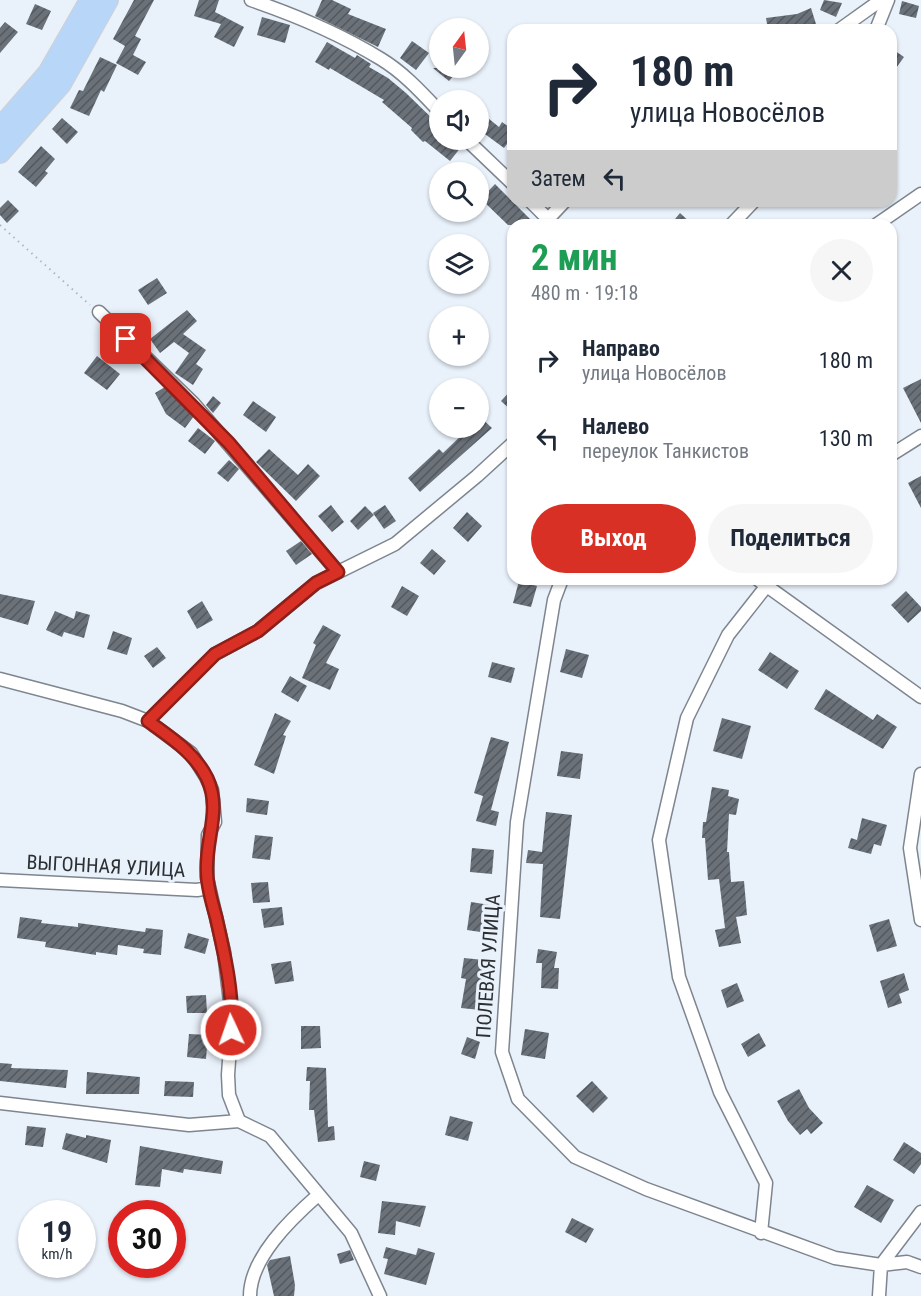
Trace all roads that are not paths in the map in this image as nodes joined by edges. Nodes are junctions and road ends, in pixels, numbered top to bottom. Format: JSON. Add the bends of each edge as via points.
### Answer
{"nodes":[{"id":1,"x":90,"y":0,"type":"edge"},
{"id":2,"x":108,"y":0,"type":"edge"},
{"id":3,"x":251,"y":0,"type":"edge"},
{"id":4,"x":881,"y":0,"type":"edge"},
{"id":5,"x":888,"y":0,"type":"edge"},
{"id":6,"x":847,"y":24,"type":"edge"},
{"id":7,"x":878,"y":24,"type":"edge"},
{"id":8,"x":429,"y":100,"type":"edge"},
{"id":9,"x":0,"y":128,"type":"edge"},
{"id":10,"x":477,"y":150,"type":"edge"},
{"id":11,"x":0,"y":153,"type":"edge"},
{"id":12,"x":507,"y":178,"type":"edge"},
{"id":13,"x":921,"y":194,"type":"edge"},
{"id":14,"x":536,"y":207,"type":"edge"},
{"id":15,"x":559,"y":207,"type":"edge"},
{"id":16,"x":748,"y":207,"type":"edge"},
{"id":17,"x":548,"y":219,"type":"edge"},
{"id":18,"x":548,"y":219,"type":"edge"},
{"id":19,"x":736,"y":219,"type":"edge"},
{"id":20,"x":885,"y":219,"type":"edge"},
{"id":21,"x":99,"y":312,"type":"road end"},
{"id":22,"x":921,"y":436,"type":"edge"},
{"id":23,"x":507,"y":449,"type":"edge"},
{"id":24,"x":897,"y":451,"type":"edge"},
{"id":25,"x":338,"y":572,"type":"junction"},
{"id":26,"x":560,"y":585,"type":"edge"},
{"id":27,"x":762,"y":585,"type":"edge"},
{"id":28,"x":770,"y":585,"type":"edge"},
{"id":29,"x":0,"y":679,"type":"edge"},
{"id":30,"x":921,"y":697,"type":"edge"},
{"id":31,"x":148,"y":721,"type":"junction"},
{"id":32,"x":921,"y":774,"type":"edge"},
{"id":33,"x":0,"y":880,"type":"edge"},
{"id":34,"x":209,"y":888,"type":"junction"},
{"id":35,"x":921,"y":920,"type":"edge"},
{"id":36,"x":0,"y":1103,"type":"edge"},
{"id":37,"x":239,"y":1121,"type":"junction"},
{"id":38,"x":317,"y":1196,"type":"junction"},
{"id":39,"x":921,"y":1212,"type":"edge"},
{"id":40,"x":761,"y":1233,"type":"junction"},
{"id":41,"x":881,"y":1265,"type":"junction"},
{"id":42,"x":921,"y":1267,"type":"edge"},
{"id":43,"x":250,"y":1296,"type":"edge"},
{"id":44,"x":380,"y":1296,"type":"edge"},
{"id":45,"x":879,"y":1296,"type":"edge"}],
"edges":[{"from":1,"to":9,"type":"main road","via":[[48,73]]},
{"from":2,"to":11,"type":"main road","via":[[61,84]]},
{"from":3,"to":8,"type":"street","via":[[302,20],[382,60]]},
{"from":4,"to":6,"type":"street"},
{"from":5,"to":7,"type":"street"},
{"from":10,"to":12,"type":"street"},
{"from":13,"to":20,"type":"street"},
{"from":14,"to":17,"type":"street"},
{"from":15,"to":18,"type":"street"},
{"from":16,"to":19,"type":"street"},
{"from":21,"to":25,"type":"street","via":[[200,411]]},
{"from":22,"to":24,"type":"street"},
{"from":23,"to":25,"type":"street","via":[[395,544]]},
{"from":25,"to":31,"type":"street","via":[[316,583],[258,631],[215,654]]},
{"from":26,"to":40,"type":"street","name":"ПОЛЕВАЯ УЛИЦА","via":[[517,822],[502,1052],[518,1099],[575,1156],[645,1189]]},
{"from":27,"to":40,"type":"street","via":[[728,635],[687,718],[658,840],[679,977],[720,1092],[766,1183]]},
{"from":28,"to":30,"type":"street"},
{"from":29,"to":31,"type":"street"},
{"from":31,"to":34,"type":"street","via":[[191,753],[212,790],[215,822],[208,835]]},
{"from":32,"to":35,"type":"street","via":[[910,848]]},
{"from":33,"to":34,"type":"street","name":"ВЫГОННАЯ УЛИЦА"},
{"from":34,"to":37,"type":"street","via":[[224,952],[232,1018],[229,1095]]},
{"from":36,"to":37,"type":"street","via":[[189,1125]]},
{"from":37,"to":38,"type":"street","via":[[270,1136]]},
{"from":38,"to":43,"type":"street","via":[[261,1259]]},
{"from":38,"to":44,"type":"street","via":[[351,1233]]},
{"from":39,"to":41,"type":"street"},
{"from":40,"to":41,"type":"street","name":"ПОЛЕВАЯ УЛИЦА","via":[[836,1258]]},
{"from":41,"to":42,"type":"street","name":"ПОЛЕВАЯ УЛИЦА","via":[[907,1262]]},
{"from":41,"to":45,"type":"street"}]}
